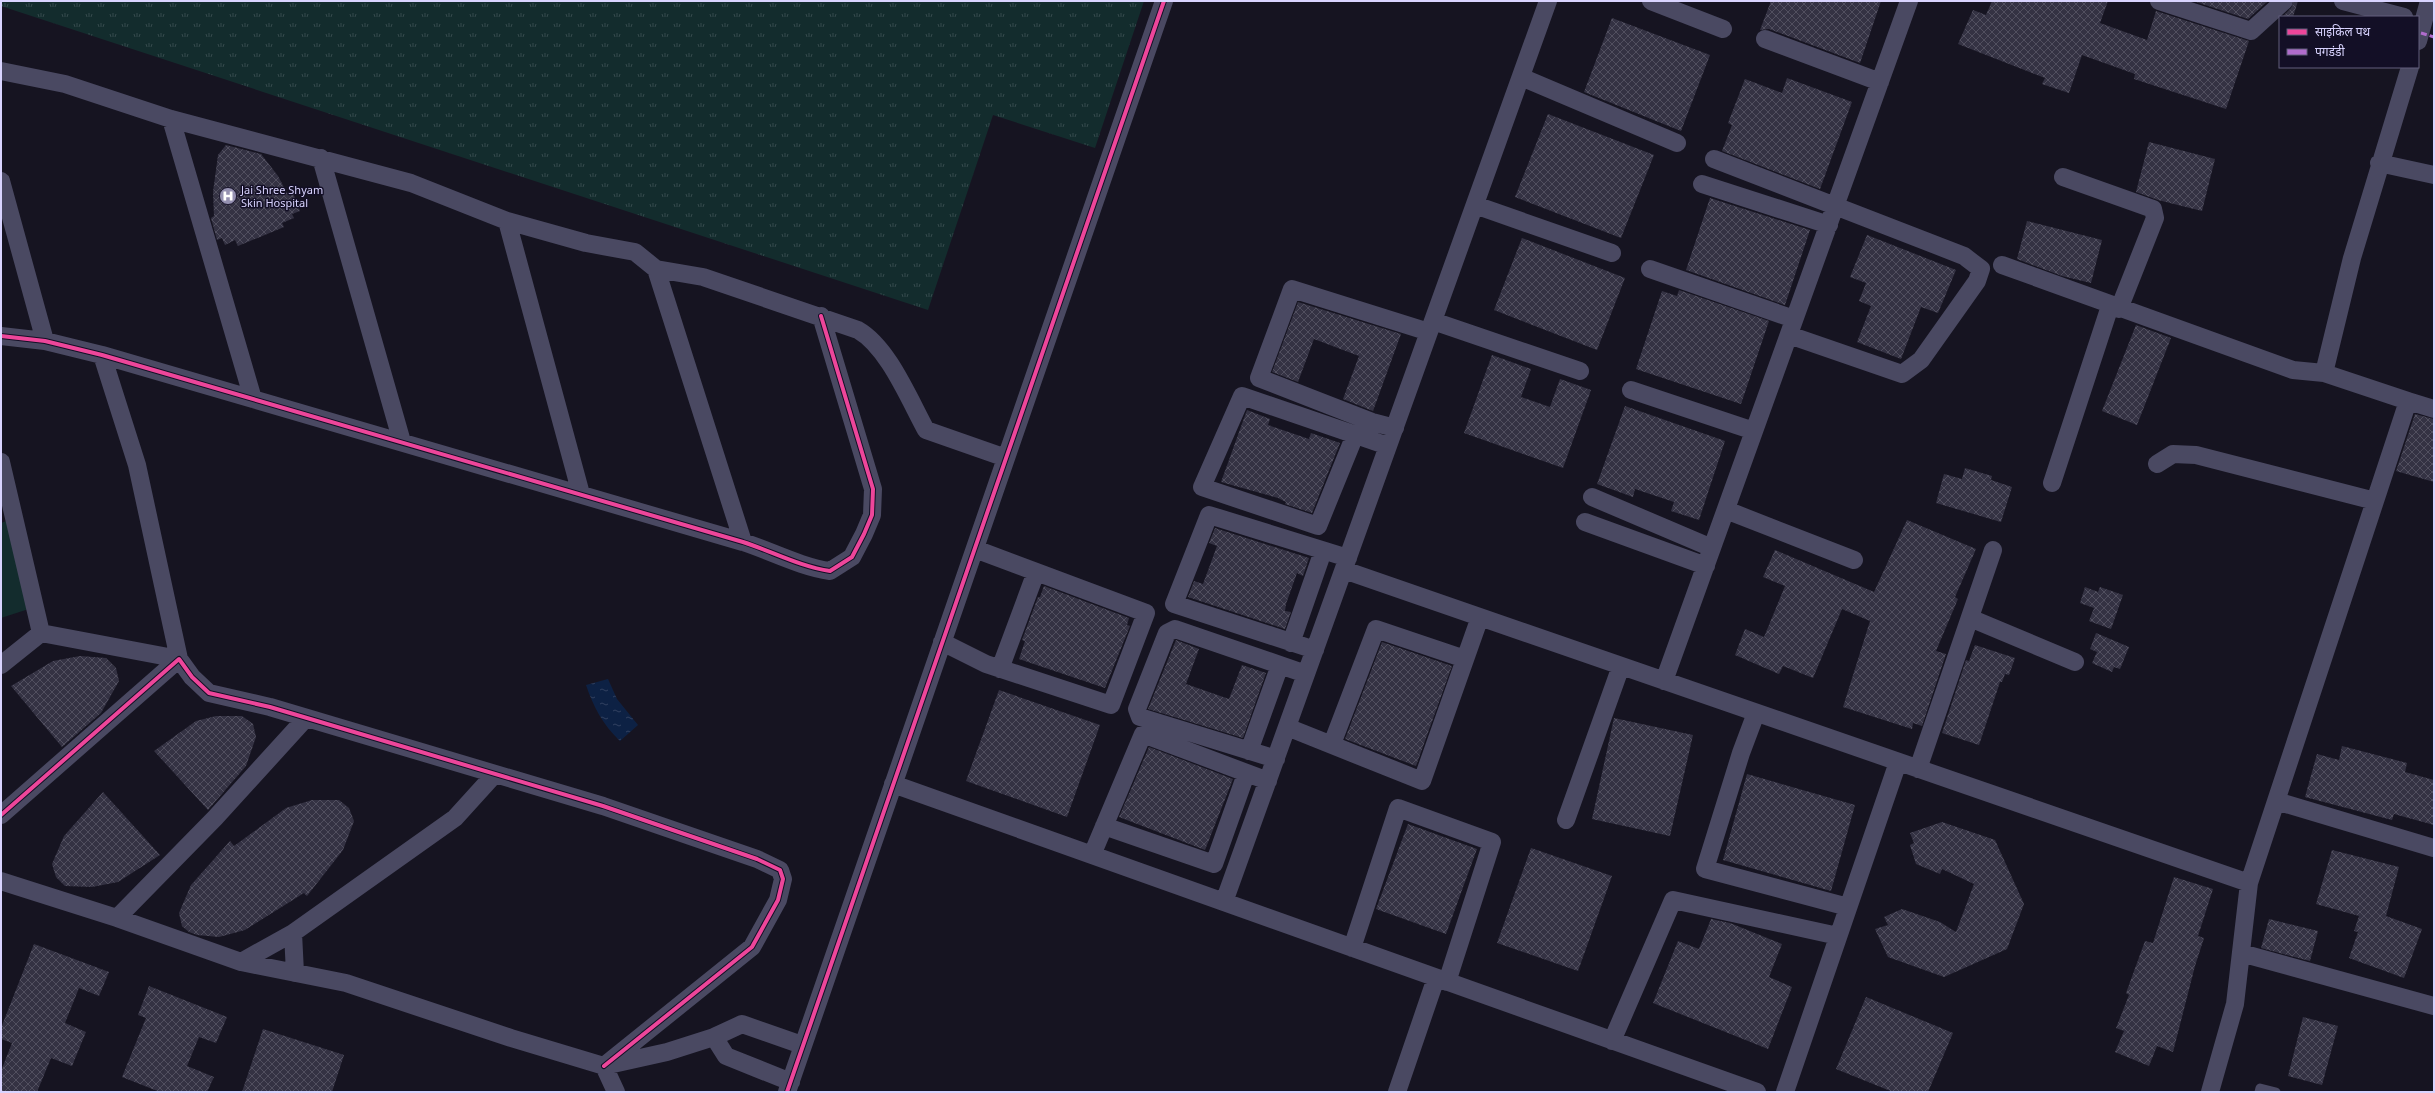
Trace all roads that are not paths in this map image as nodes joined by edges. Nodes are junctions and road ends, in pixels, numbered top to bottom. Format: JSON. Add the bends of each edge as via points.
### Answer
{"nodes":[{"id":1,"x":1164,"y":1,"type":"edge"},
{"id":2,"x":1548,"y":1,"type":"edge"},
{"id":3,"x":1651,"y":1,"type":"edge"},
{"id":4,"x":1909,"y":1,"type":"edge"},
{"id":5,"x":2159,"y":1,"type":"edge"},
{"id":6,"x":2284,"y":1,"type":"edge"},
{"id":7,"x":2344,"y":1,"type":"edge"},
{"id":8,"x":2429,"y":1,"type":"edge"},
{"id":9,"x":2400,"y":16,"type":"edge"},
{"id":10,"x":1723,"y":29,"type":"dead end"},
{"id":11,"x":2423,"y":31,"type":"edge"},
{"id":12,"x":1765,"y":40,"type":"dead end"},
{"id":13,"x":2410,"y":68,"type":"edge"},
{"id":14,"x":1,"y":71,"type":"edge"},
{"id":15,"x":1521,"y":77,"type":"junction"},
{"id":16,"x":1880,"y":82,"type":"junction"},
{"id":17,"x":170,"y":119,"type":"junction"},
{"id":18,"x":1677,"y":143,"type":"dead end"},
{"id":19,"x":321,"y":158,"type":"junction"},
{"id":20,"x":1714,"y":159,"type":"dead end"},
{"id":21,"x":2379,"y":163,"type":"junction"},
{"id":22,"x":2434,"y":175,"type":"edge"},
{"id":23,"x":2064,"y":177,"type":"dead end"},
{"id":24,"x":1,"y":181,"type":"edge"},
{"id":25,"x":1702,"y":184,"type":"dead end"},
{"id":26,"x":1475,"y":205,"type":"junction"},
{"id":27,"x":1837,"y":206,"type":"junction"},
{"id":28,"x":507,"y":221,"type":"junction"},
{"id":29,"x":1829,"y":225,"type":"junction"},
{"id":30,"x":1612,"y":253,"type":"dead end"},
{"id":31,"x":2002,"y":265,"type":"dead end"},
{"id":32,"x":656,"y":269,"type":"junction"},
{"id":33,"x":1650,"y":269,"type":"dead end"},
{"id":34,"x":2115,"y":307,"type":"junction"},
{"id":35,"x":821,"y":316,"type":"junction"},
{"id":36,"x":1431,"y":326,"type":"junction"},
{"id":37,"x":1791,"y":327,"type":"junction"},
{"id":38,"x":1,"y":336,"type":"edge"},
{"id":39,"x":45,"y":341,"type":"junction"},
{"id":40,"x":102,"y":355,"type":"junction"},
{"id":41,"x":1580,"y":371,"type":"dead end"},
{"id":42,"x":2324,"y":373,"type":"junction"},
{"id":43,"x":1631,"y":390,"type":"dead end"},
{"id":44,"x":253,"y":399,"type":"junction"},
{"id":45,"x":2408,"y":401,"type":"junction"},
{"id":46,"x":2434,"y":409,"type":"edge"},
{"id":47,"x":1395,"y":428,"type":"junction"},
{"id":48,"x":1754,"y":431,"type":"junction"},
{"id":49,"x":1355,"y":435,"type":"junction"},
{"id":50,"x":402,"y":442,"type":"junction"},
{"id":51,"x":1388,"y":446,"type":"junction"},
{"id":52,"x":1006,"y":458,"type":"junction"},
{"id":53,"x":1,"y":462,"type":"edge"},
{"id":54,"x":2157,"y":464,"type":"dead end"},
{"id":55,"x":2052,"y":483,"type":"dead end"},
{"id":56,"x":581,"y":494,"type":"junction"},
{"id":57,"x":1592,"y":497,"type":"dead end"},
{"id":58,"x":2375,"y":501,"type":"junction"},
{"id":59,"x":1726,"y":510,"type":"junction"},
{"id":60,"x":1585,"y":522,"type":"dead end"},
{"id":61,"x":743,"y":542,"type":"junction"},
{"id":62,"x":1712,"y":548,"type":"junction"},
{"id":63,"x":975,"y":549,"type":"junction"},
{"id":64,"x":1993,"y":550,"type":"dead end"},
{"id":65,"x":1323,"y":551,"type":"junction"},
{"id":66,"x":1854,"y":560,"type":"dead end"},
{"id":67,"x":1346,"y":564,"type":"junction"},
{"id":68,"x":1706,"y":566,"type":"junction"},
{"id":69,"x":1036,"y":572,"type":"junction"},
{"id":70,"x":1480,"y":617,"type":"junction"},
{"id":71,"x":1970,"y":618,"type":"junction"},
{"id":72,"x":41,"y":633,"type":"junction"},
{"id":73,"x":942,"y":642,"type":"junction"},
{"id":74,"x":1290,"y":643,"type":"junction"},
{"id":75,"x":1315,"y":650,"type":"junction"},
{"id":76,"x":179,"y":659,"type":"junction"},
{"id":77,"x":1465,"y":659,"type":"junction"},
{"id":78,"x":2075,"y":662,"type":"dead end"},
{"id":79,"x":1,"y":666,"type":"edge"},
{"id":80,"x":1280,"y":666,"type":"junction"},
{"id":81,"x":1621,"y":666,"type":"junction"},
{"id":82,"x":1000,"y":669,"type":"junction"},
{"id":83,"x":1306,"y":674,"type":"junction"},
{"id":84,"x":1664,"y":681,"type":"junction"},
{"id":85,"x":1756,"y":713,"type":"junction"},
{"id":86,"x":306,"y":718,"type":"junction"},
{"id":87,"x":1287,"y":727,"type":"junction"},
{"id":88,"x":1332,"y":744,"type":"junction"},
{"id":89,"x":1248,"y":751,"type":"junction"},
{"id":90,"x":1276,"y":759,"type":"junction"},
{"id":91,"x":1898,"y":762,"type":"junction"},
{"id":92,"x":1918,"y":769,"type":"junction"},
{"id":93,"x":494,"y":774,"type":"junction"},
{"id":94,"x":1246,"y":774,"type":"junction"},
{"id":95,"x":1268,"y":781,"type":"junction"},
{"id":96,"x":893,"y":784,"type":"junction"},
{"id":97,"x":2276,"y":801,"type":"junction"},
{"id":98,"x":1,"y":816,"type":"edge"},
{"id":99,"x":1566,"y":820,"type":"dead end"},
{"id":100,"x":1104,"y":826,"type":"junction"},
{"id":101,"x":2434,"y":848,"type":"edge"},
{"id":102,"x":1092,"y":855,"type":"junction"},
{"id":103,"x":1,"y":881,"type":"edge"},
{"id":104,"x":2249,"y":883,"type":"junction"},
{"id":105,"x":1224,"y":902,"type":"junction"},
{"id":106,"x":1848,"y":907,"type":"junction"},
{"id":107,"x":117,"y":918,"type":"junction"},
{"id":108,"x":292,"y":932,"type":"junction"},
{"id":109,"x":1838,"y":936,"type":"junction"},
{"id":110,"x":1352,"y":948,"type":"junction"},
{"id":111,"x":2241,"y":953,"type":"junction"},
{"id":112,"x":241,"y":962,"type":"junction"},
{"id":113,"x":295,"y":973,"type":"junction"},
{"id":114,"x":1442,"y":980,"type":"junction"},
{"id":115,"x":2434,"y":1006,"type":"edge"},
{"id":116,"x":714,"y":1037,"type":"junction"},
{"id":117,"x":1612,"y":1041,"type":"junction"},
{"id":118,"x":802,"y":1045,"type":"junction"},
{"id":119,"x":604,"y":1066,"type":"junction"},
{"id":120,"x":1724,"y":1086,"type":"edge"},
{"id":121,"x":789,"y":1087,"type":"edge"},
{"id":122,"x":616,"y":1092,"type":"edge"},
{"id":123,"x":1397,"y":1092,"type":"edge"},
{"id":124,"x":1757,"y":1092,"type":"edge"},
{"id":125,"x":1785,"y":1092,"type":"edge"},
{"id":126,"x":2210,"y":1092,"type":"edge"},
{"id":127,"x":2259,"y":1092,"type":"edge"},
{"id":128,"x":2276,"y":1092,"type":"edge"}],
"edges":[{"from":1,"to":52,"type":"street"},
{"from":2,"to":15,"type":"street"},
{"from":3,"to":10,"type":"street"},
{"from":4,"to":16,"type":"street"},
{"from":5,"to":6,"type":"street","via":[[2251,31]]},
{"from":7,"to":9,"type":"street"},
{"from":8,"to":11,"type":"street"},
{"from":12,"to":16,"type":"street"},
{"from":13,"to":21,"type":"street"},
{"from":14,"to":17,"type":"street","via":[[64,84]]},
{"from":15,"to":18,"type":"street"},
{"from":15,"to":26,"type":"street"},
{"from":16,"to":27,"type":"street"},
{"from":17,"to":19,"type":"street"},
{"from":17,"to":44,"type":"street"},
{"from":19,"to":28,"type":"street","via":[[411,183]]},
{"from":19,"to":50,"type":"street"},
{"from":20,"to":27,"type":"street"},
{"from":21,"to":22,"type":"street"},
{"from":21,"to":42,"type":"street","via":[[2352,258]]},
{"from":23,"to":34,"type":"street","via":[[2153,209],[2155,218]]},
{"from":24,"to":39,"type":"street"},
{"from":25,"to":29,"type":"street"},
{"from":26,"to":30,"type":"street"},
{"from":26,"to":36,"type":"street"},
{"from":27,"to":29,"type":"street"},
{"from":27,"to":37,"type":"street","via":[[1964,256],[1981,269],[1977,281],[1921,360],[1902,374]]},
{"from":28,"to":32,"type":"street","via":[[586,243],[635,252]]},
{"from":28,"to":56,"type":"street"},
{"from":29,"to":37,"type":"street"},
{"from":31,"to":34,"type":"street"},
{"from":32,"to":35,"type":"street","via":[[703,277]]},
{"from":32,"to":61,"type":"street"},
{"from":33,"to":37,"type":"street"},
{"from":34,"to":42,"type":"street","via":[[2293,370]]},
{"from":34,"to":55,"type":"street"},
{"from":35,"to":52,"type":"street","via":[[869,336],[892,368],[926,430]]},
{"from":35,"to":61,"type":"street","via":[[873,489],[872,515],[852,557],[830,571],[809,568],[792,558]]},
{"from":36,"to":41,"type":"street"},
{"from":36,"to":47,"type":"street"},
{"from":36,"to":47,"type":"street","via":[[1292,289],[1259,378],[1372,422]]},
{"from":37,"to":48,"type":"street"},
{"from":38,"to":39,"type":"street"},
{"from":39,"to":40,"type":"street"},
{"from":40,"to":44,"type":"street"},
{"from":40,"to":76,"type":"street","via":[[137,465]]},
{"from":42,"to":45,"type":"street"},
{"from":43,"to":48,"type":"street"},
{"from":44,"to":50,"type":"street"},
{"from":45,"to":46,"type":"street"},
{"from":45,"to":58,"type":"street"},
{"from":47,"to":51,"type":"street"},
{"from":48,"to":59,"type":"street"},
{"from":49,"to":49,"type":"street","via":[[1242,396],[1202,487],[1318,526]]},
{"from":49,"to":51,"type":"street"},
{"from":50,"to":56,"type":"street"},
{"from":51,"to":67,"type":"street"},
{"from":52,"to":63,"type":"street"},
{"from":53,"to":72,"type":"street"},
{"from":54,"to":58,"type":"street","via":[[2173,454],[2196,455]]},
{"from":56,"to":61,"type":"street"},
{"from":57,"to":62,"type":"street"},
{"from":58,"to":97,"type":"street"},
{"from":59,"to":62,"type":"street"},
{"from":59,"to":66,"type":"street"},
{"from":60,"to":68,"type":"street"},
{"from":62,"to":68,"type":"street"},
{"from":63,"to":69,"type":"street"},
{"from":63,"to":73,"type":"street"},
{"from":64,"to":71,"type":"street"},
{"from":65,"to":67,"type":"street"},
{"from":65,"to":74,"type":"street"},
{"from":65,"to":74,"type":"street","via":[[1209,515],[1174,604]]},
{"from":67,"to":70,"type":"street"},
{"from":67,"to":75,"type":"street"},
{"from":68,"to":84,"type":"street"},
{"from":69,"to":82,"type":"street"},
{"from":69,"to":82,"type":"street","via":[[1146,613],[1111,705]]},
{"from":70,"to":77,"type":"street"},
{"from":70,"to":81,"type":"street"},
{"from":71,"to":78,"type":"street"},
{"from":71,"to":92,"type":"street"},
{"from":72,"to":76,"type":"street"},
{"from":72,"to":79,"type":"street"},
{"from":73,"to":82,"type":"street"},
{"from":73,"to":96,"type":"street"},
{"from":74,"to":75,"type":"street"},
{"from":75,"to":83,"type":"street"},
{"from":76,"to":86,"type":"street","via":[[192,677],[209,693]]},
{"from":76,"to":98,"type":"street"},
{"from":77,"to":88,"type":"street","via":[[1376,629]]},
{"from":77,"to":88,"type":"street","via":[[1422,781]]},
{"from":80,"to":83,"type":"street"},
{"from":80,"to":89,"type":"street"},
{"from":80,"to":89,"type":"street","via":[[1175,629],[1167,633],[1137,708],[1140,717]]},
{"from":81,"to":84,"type":"street"},
{"from":81,"to":99,"type":"street"},
{"from":83,"to":87,"type":"street"},
{"from":84,"to":85,"type":"street"},
{"from":85,"to":91,"type":"street"},
{"from":85,"to":106,"type":"street","via":[[1704,869]]},
{"from":86,"to":93,"type":"street"},
{"from":86,"to":107,"type":"street","via":[[215,818]]},
{"from":87,"to":88,"type":"street"},
{"from":87,"to":90,"type":"street"},
{"from":89,"to":90,"type":"street"},
{"from":90,"to":95,"type":"street"},
{"from":91,"to":92,"type":"street"},
{"from":91,"to":106,"type":"street"},
{"from":92,"to":104,"type":"street"},
{"from":93,"to":108,"type":"street","via":[[455,818]]},
{"from":93,"to":119,"type":"street","via":[[603,806],[780,870],[783,880],[778,900],[752,947]]},
{"from":94,"to":95,"type":"street"},
{"from":94,"to":100,"type":"street","via":[[1143,734]]},
{"from":94,"to":100,"type":"street","via":[[1214,864]]},
{"from":95,"to":105,"type":"street"},
{"from":96,"to":102,"type":"street"},
{"from":96,"to":118,"type":"street"},
{"from":97,"to":101,"type":"street"},
{"from":97,"to":104,"type":"street"},
{"from":100,"to":102,"type":"street"},
{"from":102,"to":105,"type":"street"},
{"from":103,"to":107,"type":"street"},
{"from":104,"to":111,"type":"street"},
{"from":105,"to":110,"type":"street"},
{"from":106,"to":109,"type":"street"},
{"from":107,"to":112,"type":"street"},
{"from":108,"to":112,"type":"street"},
{"from":108,"to":113,"type":"street"},
{"from":109,"to":117,"type":"street","via":[[1673,900]]},
{"from":109,"to":125,"type":"street"},
{"from":110,"to":114,"type":"street"},
{"from":110,"to":114,"type":"street","via":[[1398,808],[1492,842]]},
{"from":111,"to":115,"type":"street"},
{"from":111,"to":126,"type":"street","via":[[2235,1004]]},
{"from":112,"to":113,"type":"street"},
{"from":113,"to":119,"type":"street","via":[[346,983]]},
{"from":114,"to":117,"type":"street"},
{"from":114,"to":123,"type":"street"},
{"from":116,"to":118,"type":"street","via":[[742,1024]]},
{"from":116,"to":119,"type":"street","via":[[667,1052]]},
{"from":116,"to":121,"type":"street","via":[[726,1056]]},
{"from":117,"to":120,"type":"street"},
{"from":118,"to":121,"type":"street"},
{"from":119,"to":122,"type":"street"},
{"from":120,"to":124,"type":"street"},
{"from":127,"to":128,"type":"lane","via":[[2260,1088]]}]}
